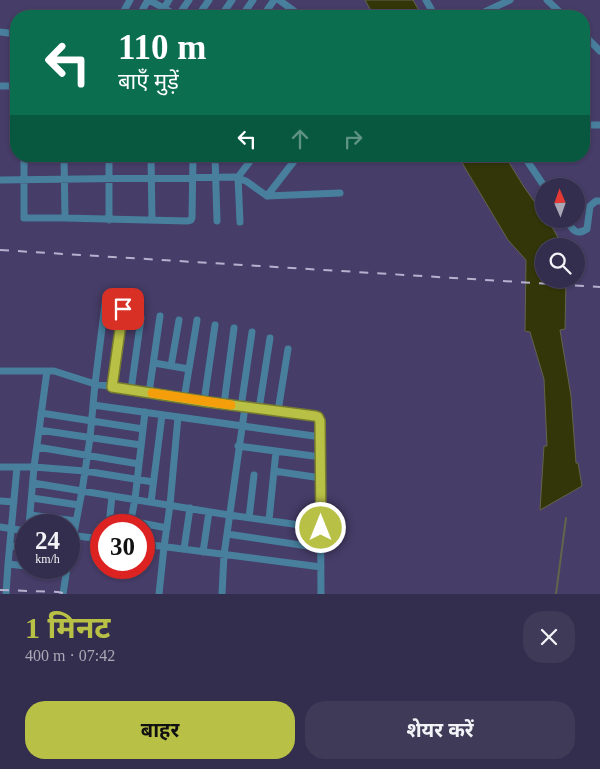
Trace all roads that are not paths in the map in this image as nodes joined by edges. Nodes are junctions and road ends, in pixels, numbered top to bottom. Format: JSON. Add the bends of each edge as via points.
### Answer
{"nodes":[{"id":1,"x":148,"y":0,"type":"edge"},
{"id":2,"x":169,"y":0,"type":"edge"},
{"id":3,"x":279,"y":0,"type":"edge"},
{"id":4,"x":510,"y":0,"type":"edge"},
{"id":5,"x":547,"y":0,"type":"edge"},
{"id":6,"x":164,"y":8,"type":"junction"},
{"id":7,"x":290,"y":8,"type":"joint"},
{"id":8,"x":168,"y":10,"type":"edge"},
{"id":9,"x":293,"y":10,"type":"edge"},
{"id":10,"x":489,"y":10,"type":"edge"},
{"id":11,"x":558,"y":10,"type":"edge"},
{"id":12,"x":590,"y":41,"type":"edge"},
{"id":13,"x":600,"y":51,"type":"edge"},
{"id":14,"x":24,"y":162,"type":"edge"},
{"id":15,"x":64,"y":162,"type":"edge"},
{"id":16,"x":109,"y":162,"type":"edge"},
{"id":17,"x":151,"y":162,"type":"edge"},
{"id":18,"x":193,"y":162,"type":"edge"},
{"id":19,"x":215,"y":162,"type":"edge"},
{"id":20,"x":249,"y":162,"type":"edge"},
{"id":21,"x":293,"y":162,"type":"edge"},
{"id":22,"x":528,"y":162,"type":"edge"},
{"id":23,"x":216,"y":177,"type":"junction"},
{"id":24,"x":238,"y":177,"type":"junction"},
{"id":25,"x":151,"y":178,"type":"junction"},
{"id":26,"x":194,"y":178,"type":"junction"},
{"id":27,"x":539,"y":178,"type":"edge"},
{"id":28,"x":24,"y":179,"type":"junction"},
{"id":29,"x":64,"y":179,"type":"junction"},
{"id":30,"x":109,"y":179,"type":"junction"},
{"id":31,"x":0,"y":180,"type":"edge"},
{"id":32,"x":340,"y":193,"type":"dead end"},
{"id":33,"x":267,"y":196,"type":"junction"},
{"id":34,"x":600,"y":201,"type":"edge"},
{"id":35,"x":64,"y":218,"type":"junction"},
{"id":36,"x":109,"y":220,"type":"junction"},
{"id":37,"x":152,"y":220,"type":"junction"},
{"id":38,"x":217,"y":221,"type":"dead end"},
{"id":39,"x":240,"y":222,"type":"dead end"},
{"id":40,"x":572,"y":228,"type":"edge"},
{"id":41,"x":106,"y":296,"type":"dead end"},
{"id":42,"x":123,"y":309,"type":"dead end"},
{"id":43,"x":160,"y":316,"type":"dead end"},
{"id":44,"x":140,"y":318,"type":"dead end"},
{"id":45,"x":179,"y":320,"type":"dead end"},
{"id":46,"x":197,"y":320,"type":"dead end"},
{"id":47,"x":215,"y":326,"type":"dead end"},
{"id":48,"x":234,"y":328,"type":"dead end"},
{"id":49,"x":252,"y":332,"type":"dead end"},
{"id":50,"x":270,"y":338,"type":"dead end"},
{"id":51,"x":288,"y":349,"type":"dead end"},
{"id":52,"x":154,"y":363,"type":"junction"},
{"id":53,"x":171,"y":366,"type":"junction"},
{"id":54,"x":189,"y":369,"type":"junction"},
{"id":55,"x":48,"y":370,"type":"junction"},
{"id":56,"x":0,"y":371,"type":"edge"},
{"id":57,"x":95,"y":384,"type":"junction"},
{"id":58,"x":112,"y":387,"type":"junction"},
{"id":59,"x":131,"y":390,"type":"junction"},
{"id":60,"x":149,"y":393,"type":"junction"},
{"id":61,"x":184,"y":398,"type":"junction"},
{"id":62,"x":204,"y":402,"type":"junction"},
{"id":63,"x":224,"y":404,"type":"junction"},
{"id":64,"x":94,"y":405,"type":"junction"},
{"id":65,"x":243,"y":407,"type":"junction"},
{"id":66,"x":259,"y":409,"type":"junction"},
{"id":67,"x":278,"y":411,"type":"junction"},
{"id":68,"x":145,"y":412,"type":"junction"},
{"id":69,"x":41,"y":413,"type":"junction"},
{"id":70,"x":162,"y":414,"type":"junction"},
{"id":71,"x":178,"y":417,"type":"junction"},
{"id":72,"x":92,"y":422,"type":"junction"},
{"id":73,"x":241,"y":426,"type":"junction"},
{"id":74,"x":143,"y":429,"type":"junction"},
{"id":75,"x":39,"y":430,"type":"junction"},
{"id":76,"x":321,"y":437,"type":"junction"},
{"id":77,"x":90,"y":438,"type":"junction"},
{"id":78,"x":141,"y":445,"type":"junction"},
{"id":79,"x":238,"y":446,"type":"junction"},
{"id":80,"x":37,"y":448,"type":"junction"},
{"id":81,"x":276,"y":451,"type":"junction"},
{"id":82,"x":88,"y":455,"type":"junction"},
{"id":83,"x":321,"y":457,"type":"junction"},
{"id":84,"x":139,"y":464,"type":"junction"},
{"id":85,"x":0,"y":467,"type":"edge"},
{"id":86,"x":18,"y":467,"type":"junction"},
{"id":87,"x":34,"y":467,"type":"junction"},
{"id":88,"x":85,"y":471,"type":"junction"},
{"id":89,"x":274,"y":471,"type":"junction"},
{"id":90,"x":254,"y":475,"type":"dead end"},
{"id":91,"x":321,"y":478,"type":"junction"},
{"id":92,"x":137,"y":480,"type":"junction"},
{"id":93,"x":153,"y":482,"type":"junction"},
{"id":94,"x":33,"y":483,"type":"junction"},
{"id":95,"x":82,"y":491,"type":"junction"},
{"id":96,"x":112,"y":496,"type":"junction"},
{"id":97,"x":32,"y":498,"type":"junction"},
{"id":98,"x":135,"y":499,"type":"junction"},
{"id":99,"x":0,"y":501,"type":"edge"},
{"id":100,"x":14,"y":502,"type":"junction"},
{"id":101,"x":151,"y":502,"type":"junction"},
{"id":102,"x":79,"y":505,"type":"junction"},
{"id":103,"x":170,"y":505,"type":"junction"},
{"id":104,"x":190,"y":508,"type":"junction"},
{"id":105,"x":209,"y":512,"type":"junction"},
{"id":106,"x":30,"y":514,"type":"edge"},
{"id":107,"x":77,"y":514,"type":"edge"},
{"id":108,"x":110,"y":514,"type":"edge"},
{"id":109,"x":132,"y":514,"type":"edge"},
{"id":110,"x":229,"y":515,"type":"junction"},
{"id":111,"x":249,"y":518,"type":"junction"},
{"id":112,"x":268,"y":520,"type":"junction"},
{"id":113,"x":155,"y":526,"type":"edge"},
{"id":114,"x":0,"y":527,"type":"edge"},
{"id":115,"x":167,"y":528,"type":"junction"},
{"id":116,"x":321,"y":528,"type":"junction"},
{"id":117,"x":12,"y":529,"type":"junction"},
{"id":118,"x":15,"y":529,"type":"edge"},
{"id":119,"x":226,"y":534,"type":"junction"},
{"id":120,"x":10,"y":546,"type":"junction"},
{"id":121,"x":155,"y":546,"type":"edge"},
{"id":122,"x":15,"y":547,"type":"edge"},
{"id":123,"x":164,"y":547,"type":"junction"},
{"id":124,"x":321,"y":548,"type":"junction"},
{"id":125,"x":184,"y":550,"type":"junction"},
{"id":126,"x":203,"y":552,"type":"junction"},
{"id":127,"x":224,"y":555,"type":"junction"},
{"id":128,"x":8,"y":564,"type":"junction"},
{"id":129,"x":15,"y":565,"type":"edge"},
{"id":130,"x":322,"y":567,"type":"junction"},
{"id":131,"x":65,"y":579,"type":"edge"},
{"id":132,"x":6,"y":594,"type":"edge"},
{"id":133,"x":63,"y":594,"type":"edge"},
{"id":134,"x":159,"y":594,"type":"edge"},
{"id":135,"x":222,"y":594,"type":"edge"},
{"id":136,"x":321,"y":594,"type":"edge"}],
"edges":[{"from":1,"to":6,"type":"street"},
{"from":2,"to":6,"type":"street"},
{"from":3,"to":7,"type":"street"},
{"from":4,"to":10,"type":"street"},
{"from":5,"to":11,"type":"street"},
{"from":6,"to":8,"type":"street"},
{"from":7,"to":9,"type":"street"},
{"from":12,"to":13,"type":"street"},
{"from":14,"to":28,"type":"street"},
{"from":15,"to":29,"type":"street"},
{"from":16,"to":30,"type":"street"},
{"from":17,"to":25,"type":"street"},
{"from":18,"to":26,"type":"street"},
{"from":19,"to":23,"type":"street"},
{"from":20,"to":24,"type":"street"},
{"from":21,"to":33,"type":"street"},
{"from":22,"to":27,"type":"street"},
{"from":23,"to":24,"type":"street"},
{"from":23,"to":26,"type":"street"},
{"from":23,"to":38,"type":"street"},
{"from":24,"to":33,"type":"street"},
{"from":24,"to":39,"type":"street"},
{"from":25,"to":26,"type":"street"},
{"from":25,"to":30,"type":"street"},
{"from":25,"to":37,"type":"street"},
{"from":26,"to":37,"type":"street","via":[[191,220]]},
{"from":28,"to":29,"type":"street"},
{"from":28,"to":31,"type":"street"},
{"from":28,"to":35,"type":"street","via":[[24,218]]},
{"from":29,"to":30,"type":"street"},
{"from":29,"to":35,"type":"street"},
{"from":30,"to":36,"type":"street"},
{"from":32,"to":33,"type":"street"},
{"from":34,"to":40,"type":"street","via":[[590,206],[587,229],[582,233]]},
{"from":35,"to":36,"type":"street"},
{"from":36,"to":37,"type":"street"},
{"from":41,"to":57,"type":"street"},
{"from":42,"to":58,"type":"street"},
{"from":43,"to":52,"type":"street"},
{"from":44,"to":59,"type":"street"},
{"from":45,"to":53,"type":"street"},
{"from":46,"to":54,"type":"street"},
{"from":47,"to":62,"type":"street"},
{"from":48,"to":63,"type":"street"},
{"from":49,"to":65,"type":"street"},
{"from":50,"to":66,"type":"street"},
{"from":51,"to":67,"type":"street"},
{"from":52,"to":53,"type":"street"},
{"from":52,"to":60,"type":"street"},
{"from":53,"to":54,"type":"street"},
{"from":54,"to":61,"type":"street"},
{"from":55,"to":56,"type":"street"},
{"from":55,"to":57,"type":"street"},
{"from":55,"to":69,"type":"street"},
{"from":57,"to":58,"type":"street"},
{"from":57,"to":64,"type":"street"},
{"from":58,"to":59,"type":"street"},
{"from":59,"to":60,"type":"street"},
{"from":60,"to":61,"type":"street"},
{"from":61,"to":62,"type":"street"},
{"from":62,"to":63,"type":"street"},
{"from":63,"to":65,"type":"street"},
{"from":64,"to":68,"type":"street"},
{"from":64,"to":72,"type":"street"},
{"from":65,"to":66,"type":"street"},
{"from":65,"to":73,"type":"street"},
{"from":66,"to":67,"type":"street"},
{"from":67,"to":76,"type":"street","via":[[318,417]]},
{"from":68,"to":70,"type":"street"},
{"from":68,"to":74,"type":"street"},
{"from":69,"to":72,"type":"street"},
{"from":69,"to":75,"type":"street"},
{"from":70,"to":71,"type":"street"},
{"from":70,"to":93,"type":"street"},
{"from":71,"to":73,"type":"street"},
{"from":71,"to":103,"type":"street"},
{"from":72,"to":74,"type":"street"},
{"from":72,"to":77,"type":"street"},
{"from":73,"to":76,"type":"street"},
{"from":73,"to":79,"type":"street"},
{"from":74,"to":78,"type":"street"},
{"from":75,"to":77,"type":"street"},
{"from":75,"to":80,"type":"street"},
{"from":76,"to":83,"type":"street"},
{"from":77,"to":78,"type":"street"},
{"from":77,"to":82,"type":"street"},
{"from":78,"to":84,"type":"street"},
{"from":79,"to":81,"type":"street"},
{"from":79,"to":110,"type":"street"},
{"from":80,"to":82,"type":"street"},
{"from":80,"to":87,"type":"street"},
{"from":81,"to":83,"type":"street"},
{"from":81,"to":89,"type":"street"},
{"from":82,"to":84,"type":"street"},
{"from":82,"to":88,"type":"street"},
{"from":83,"to":91,"type":"street"},
{"from":84,"to":92,"type":"street"},
{"from":85,"to":86,"type":"street"},
{"from":86,"to":87,"type":"street"},
{"from":86,"to":100,"type":"street"},
{"from":87,"to":88,"type":"street"},
{"from":87,"to":94,"type":"street"},
{"from":88,"to":92,"type":"street"},
{"from":88,"to":95,"type":"street"},
{"from":89,"to":91,"type":"street"},
{"from":89,"to":112,"type":"street"},
{"from":90,"to":111,"type":"street"},
{"from":91,"to":116,"type":"street"},
{"from":92,"to":93,"type":"street"},
{"from":92,"to":98,"type":"street"},
{"from":93,"to":101,"type":"street"},
{"from":94,"to":95,"type":"street"},
{"from":94,"to":97,"type":"street"},
{"from":95,"to":96,"type":"street"},
{"from":95,"to":102,"type":"street"},
{"from":96,"to":98,"type":"street"},
{"from":96,"to":108,"type":"street"},
{"from":97,"to":102,"type":"street"},
{"from":97,"to":106,"type":"street"},
{"from":98,"to":101,"type":"street"},
{"from":98,"to":109,"type":"street"},
{"from":99,"to":100,"type":"street"},
{"from":100,"to":117,"type":"street"},
{"from":101,"to":103,"type":"street"},
{"from":102,"to":107,"type":"street"},
{"from":103,"to":104,"type":"street"},
{"from":103,"to":115,"type":"street"},
{"from":104,"to":105,"type":"street"},
{"from":104,"to":125,"type":"street"},
{"from":105,"to":110,"type":"street"},
{"from":105,"to":126,"type":"street"},
{"from":110,"to":111,"type":"street"},
{"from":110,"to":119,"type":"street"},
{"from":111,"to":112,"type":"street"},
{"from":112,"to":116,"type":"street"},
{"from":113,"to":115,"type":"street"},
{"from":114,"to":117,"type":"street"},
{"from":115,"to":123,"type":"street"},
{"from":116,"to":124,"type":"street"},
{"from":117,"to":118,"type":"street"},
{"from":117,"to":120,"type":"street"},
{"from":119,"to":124,"type":"street"},
{"from":119,"to":127,"type":"street"},
{"from":120,"to":122,"type":"street"},
{"from":120,"to":128,"type":"street"},
{"from":121,"to":123,"type":"street"},
{"from":123,"to":125,"type":"street"},
{"from":123,"to":134,"type":"street"},
{"from":124,"to":130,"type":"street"},
{"from":125,"to":126,"type":"street"},
{"from":126,"to":127,"type":"street"},
{"from":127,"to":130,"type":"street"},
{"from":127,"to":135,"type":"street"},
{"from":128,"to":129,"type":"street"},
{"from":128,"to":132,"type":"street"},
{"from":130,"to":136,"type":"street"},
{"from":131,"to":133,"type":"street"}]}
